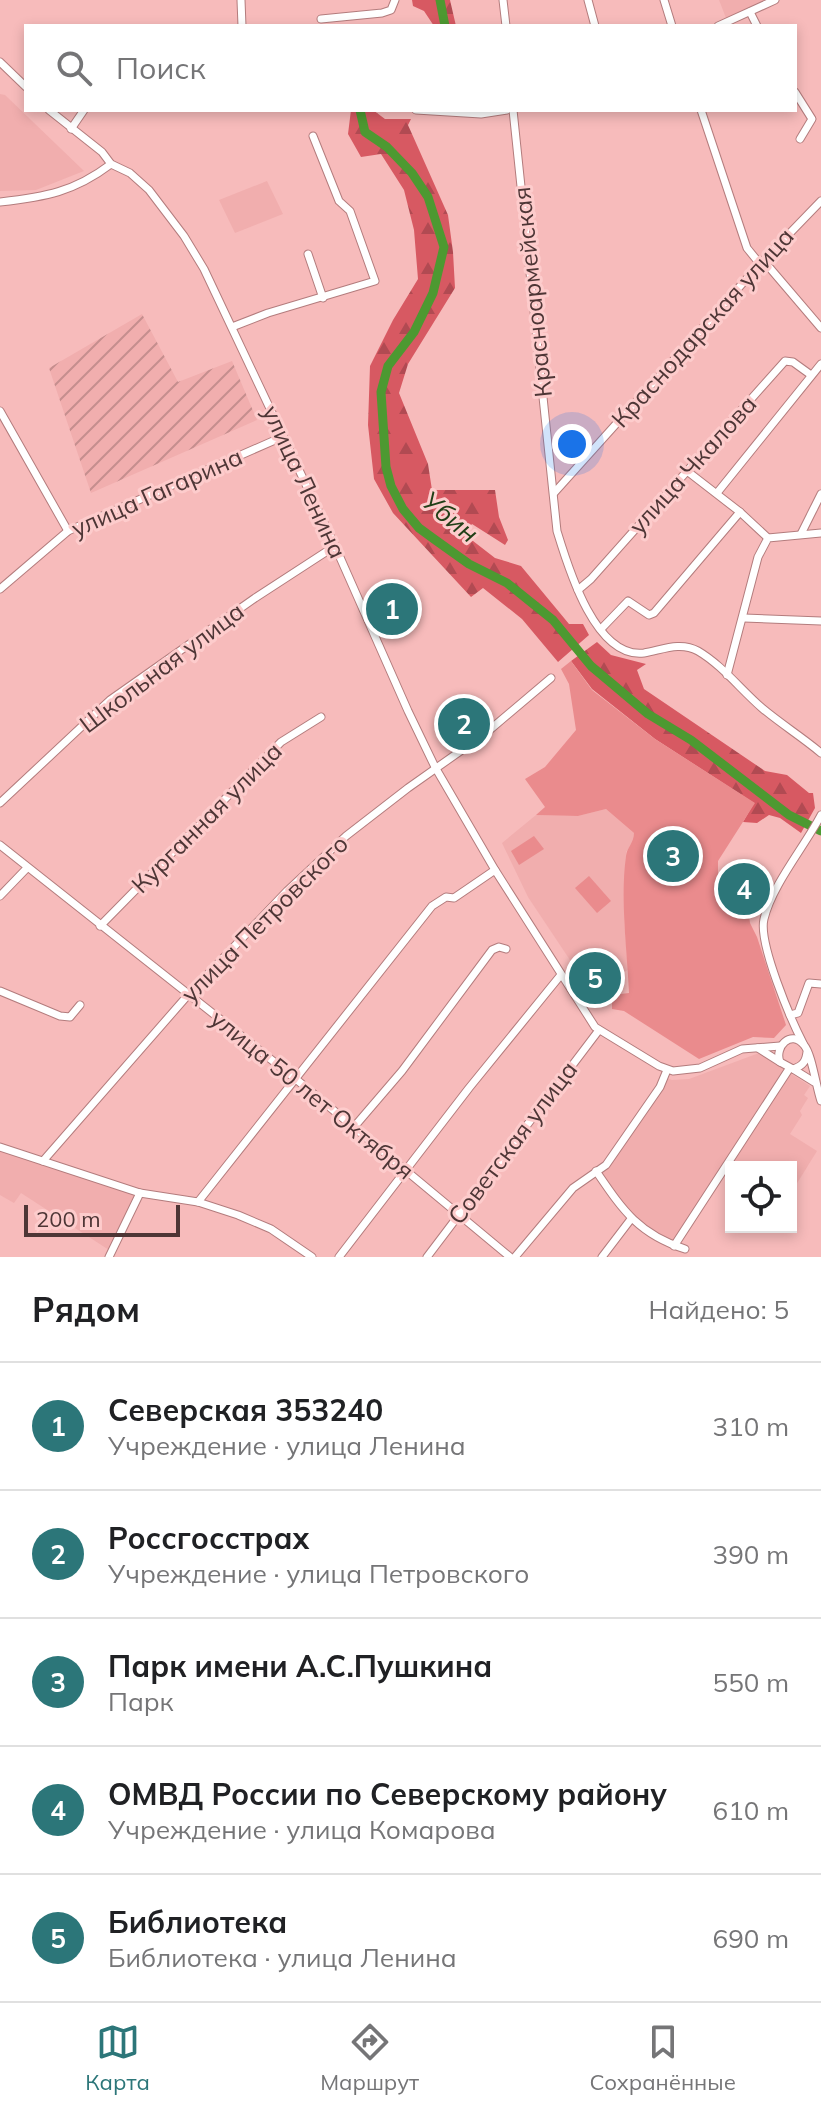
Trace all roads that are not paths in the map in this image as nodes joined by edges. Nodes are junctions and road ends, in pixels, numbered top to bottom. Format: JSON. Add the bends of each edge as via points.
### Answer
{"nodes":[{"id":1,"x":241,"y":0,"type":"edge"},
{"id":2,"x":395,"y":0,"type":"edge"},
{"id":3,"x":503,"y":0,"type":"edge"},
{"id":4,"x":588,"y":0,"type":"edge"},
{"id":5,"x":664,"y":0,"type":"edge"},
{"id":6,"x":775,"y":0,"type":"edge"},
{"id":7,"x":750,"y":12,"type":"junction"},
{"id":8,"x":321,"y":19,"type":"dead end"},
{"id":9,"x":242,"y":24,"type":"edge"},
{"id":10,"x":506,"y":24,"type":"edge"},
{"id":11,"x":594,"y":24,"type":"edge"},
{"id":12,"x":671,"y":24,"type":"edge"},
{"id":13,"x":723,"y":24,"type":"edge"},
{"id":14,"x":756,"y":24,"type":"edge"},
{"id":15,"x":0,"y":62,"type":"edge"},
{"id":16,"x":24,"y":85,"type":"edge"},
{"id":17,"x":797,"y":95,"type":"edge"},
{"id":18,"x":51,"y":112,"type":"edge"},
{"id":19,"x":83,"y":112,"type":"edge"},
{"id":20,"x":448,"y":112,"type":"edge"},
{"id":21,"x":496,"y":112,"type":"edge"},
{"id":22,"x":510,"y":112,"type":"edge"},
{"id":23,"x":702,"y":112,"type":"edge"},
{"id":24,"x":71,"y":129,"type":"junction"},
{"id":25,"x":313,"y":136,"type":"dead end"},
{"id":26,"x":800,"y":139,"type":"dead end"},
{"id":27,"x":111,"y":164,"type":"junction"},
{"id":28,"x":821,"y":201,"type":"edge"},
{"id":29,"x":0,"y":202,"type":"edge"},
{"id":30,"x":308,"y":254,"type":"dead end"},
{"id":31,"x":760,"y":264,"type":"junction"},
{"id":32,"x":323,"y":298,"type":"junction"},
{"id":33,"x":232,"y":327,"type":"junction"},
{"id":34,"x":821,"y":328,"type":"edge"},
{"id":35,"x":821,"y":364,"type":"edge"},
{"id":36,"x":811,"y":375,"type":"junction"},
{"id":37,"x":0,"y":411,"type":"edge"},
{"id":38,"x":282,"y":437,"type":"junction"},
{"id":39,"x":687,"y":471,"type":"junction"},
{"id":40,"x":554,"y":493,"type":"junction"},
{"id":41,"x":717,"y":493,"type":"junction"},
{"id":42,"x":821,"y":494,"type":"edge"},
{"id":43,"x":740,"y":512,"type":"junction"},
{"id":44,"x":68,"y":531,"type":"junction"},
{"id":45,"x":821,"y":533,"type":"edge"},
{"id":46,"x":801,"y":534,"type":"junction"},
{"id":47,"x":768,"y":538,"type":"junction"},
{"id":48,"x":335,"y":546,"type":"junction"},
{"id":49,"x":0,"y":589,"type":"edge"},
{"id":50,"x":578,"y":590,"type":"junction"},
{"id":51,"x":744,"y":618,"type":"junction"},
{"id":52,"x":821,"y":621,"type":"edge"},
{"id":53,"x":601,"y":629,"type":"junction"},
{"id":54,"x":727,"y":675,"type":"junction"},
{"id":55,"x":551,"y":678,"type":"dead end"},
{"id":56,"x":321,"y":717,"type":"dead end"},
{"id":57,"x":821,"y":753,"type":"edge"},
{"id":58,"x":435,"y":767,"type":"junction"},
{"id":59,"x":0,"y":803,"type":"edge"},
{"id":60,"x":819,"y":818,"type":"edge"},
{"id":61,"x":0,"y":845,"type":"edge"},
{"id":62,"x":27,"y":868,"type":"junction"},
{"id":63,"x":495,"y":870,"type":"junction"},
{"id":64,"x":0,"y":896,"type":"edge"},
{"id":65,"x":100,"y":926,"type":"junction"},
{"id":66,"x":506,"y":949,"type":"dead end"},
{"id":67,"x":560,"y":976,"type":"junction"},
{"id":68,"x":821,"y":984,"type":"edge"},
{"id":69,"x":0,"y":991,"type":"edge"},
{"id":70,"x":188,"y":995,"type":"junction"},
{"id":71,"x":80,"y":1005,"type":"dead end"},
{"id":72,"x":791,"y":1019,"type":"junction"},
{"id":73,"x":599,"y":1030,"type":"junction"},
{"id":74,"x":783,"y":1043,"type":"junction"},
{"id":75,"x":803,"y":1043,"type":"junction"},
{"id":76,"x":756,"y":1046,"type":"junction"},
{"id":77,"x":807,"y":1052,"type":"junction"},
{"id":78,"x":780,"y":1062,"type":"junction"},
{"id":79,"x":791,"y":1069,"type":"junction"},
{"id":80,"x":667,"y":1070,"type":"junction"},
{"id":81,"x":297,"y":1080,"type":"junction"},
{"id":82,"x":814,"y":1082,"type":"junction"},
{"id":83,"x":821,"y":1101,"type":"edge"},
{"id":84,"x":354,"y":1127,"type":"junction"},
{"id":85,"x":0,"y":1147,"type":"edge"},
{"id":86,"x":43,"y":1161,"type":"junction"},
{"id":87,"x":405,"y":1171,"type":"junction"},
{"id":88,"x":596,"y":1171,"type":"junction"},
{"id":89,"x":140,"y":1193,"type":"junction"},
{"id":90,"x":198,"y":1202,"type":"junction"},
{"id":91,"x":459,"y":1215,"type":"junction"},
{"id":92,"x":631,"y":1219,"type":"junction"},
{"id":93,"x":674,"y":1246,"type":"junction"},
{"id":94,"x":685,"y":1249,"type":"dead end"},
{"id":95,"x":109,"y":1257,"type":"edge"},
{"id":96,"x":312,"y":1257,"type":"edge"},
{"id":97,"x":339,"y":1257,"type":"edge"},
{"id":98,"x":427,"y":1257,"type":"edge"},
{"id":99,"x":512,"y":1257,"type":"edge"},
{"id":100,"x":602,"y":1257,"type":"edge"}],
"edges":[{"from":1,"to":9,"type":"street"},
{"from":2,"to":8,"type":"street","via":[[391,10],[382,13]]},
{"from":3,"to":10,"type":"street"},
{"from":4,"to":11,"type":"street"},
{"from":5,"to":12,"type":"street"},
{"from":6,"to":7,"type":"street"},
{"from":7,"to":13,"type":"street"},
{"from":7,"to":14,"type":"street"},
{"from":15,"to":16,"type":"street"},
{"from":17,"to":26,"type":"street","via":[[812,119]]},
{"from":18,"to":24,"type":"street","name":"улица Ленина"},
{"from":19,"to":24,"type":"street"},
{"from":20,"to":21,"type":"street"},
{"from":22,"to":40,"type":"street","name":"Красноармейская"},
{"from":23,"to":31,"type":"street","via":[[747,248]]},
{"from":24,"to":27,"type":"street","name":"улица Ленина"},
{"from":25,"to":32,"type":"street","via":[[339,201],[350,211],[375,281]]},
{"from":27,"to":29,"type":"street","via":[[80,185],[51,195]]},
{"from":27,"to":33,"type":"street","name":"улица Ленина","via":[[149,190],[184,236]]},
{"from":28,"to":31,"type":"street","name":"Краснодарская улица"},
{"from":30,"to":32,"type":"street"},
{"from":31,"to":34,"type":"street","via":[[769,267]]},
{"from":31,"to":40,"type":"street","name":"Краснодарская улица"},
{"from":32,"to":33,"type":"street"},
{"from":33,"to":38,"type":"street","name":"улица Ленина"},
{"from":35,"to":36,"type":"street"},
{"from":36,"to":39,"type":"street","name":"улица Чкалова","via":[[785,361]]},
{"from":36,"to":41,"type":"street"},
{"from":37,"to":44,"type":"street"},
{"from":38,"to":44,"type":"street","name":"улица Гагарина"},
{"from":38,"to":48,"type":"street","name":"улица Ленина"},
{"from":39,"to":41,"type":"street"},
{"from":39,"to":50,"type":"street","name":"улица Чкалова"},
{"from":40,"to":50,"type":"street","name":"Красноармейская","via":[[557,531]]},
{"from":41,"to":43,"type":"street"},
{"from":42,"to":46,"type":"street"},
{"from":43,"to":47,"type":"street"},
{"from":43,"to":53,"type":"street","via":[[654,613],[628,601]]},
{"from":44,"to":49,"type":"street","name":"улица Гагарина"},
{"from":45,"to":46,"type":"street"},
{"from":46,"to":47,"type":"street"},
{"from":47,"to":51,"type":"street","via":[[758,557]]},
{"from":48,"to":58,"type":"street","name":"улица Ленина"},
{"from":48,"to":59,"type":"street","name":"Школьная улица","via":[[110,700]]},
{"from":50,"to":53,"type":"street","name":"Красноармейская"},
{"from":51,"to":52,"type":"street"},
{"from":51,"to":54,"type":"street"},
{"from":53,"to":54,"type":"street","name":"Красноармейская","via":[[621,649],[635,653],[687,647]]},
{"from":54,"to":57,"type":"street","name":"Красноармейская"},
{"from":55,"to":58,"type":"street","name":"улица Петровского","via":[[486,733]]},
{"from":56,"to":65,"type":"street","name":"Курганная улица","via":[[281,742]]},
{"from":58,"to":63,"type":"street","name":"улица Ленина"},
{"from":58,"to":70,"type":"street","name":"улица Петровского","via":[[346,836]]},
{"from":60,"to":72,"type":"street","via":[[763,924]]},
{"from":61,"to":62,"type":"street","name":"улица 50 лет Октября"},
{"from":62,"to":64,"type":"street"},
{"from":62,"to":65,"type":"street","name":"улица 50 лет Октября"},
{"from":63,"to":67,"type":"street","name":"улица Ленина"},
{"from":63,"to":81,"type":"street","via":[[432,906]]},
{"from":65,"to":70,"type":"street","name":"улица 50 лет Октября"},
{"from":66,"to":84,"type":"street","via":[[492,950]]},
{"from":67,"to":73,"type":"street","name":"улица Ленина"},
{"from":67,"to":87,"type":"street"},
{"from":68,"to":72,"type":"street","via":[[809,983]]},
{"from":69,"to":71,"type":"street","via":[[60,1016],[70,1017]]},
{"from":70,"to":81,"type":"street","name":"улица 50 лет Октября"},
{"from":70,"to":86,"type":"street","name":"улица Петровского"},
{"from":72,"to":74,"type":"street"},
{"from":72,"to":75,"type":"street"},
{"from":73,"to":80,"type":"street","name":"улица Ленина"},
{"from":73,"to":91,"type":"street","name":"Советская улица"},
{"from":74,"to":75,"type":"street"},
{"from":74,"to":76,"type":"street"},
{"from":74,"to":78,"type":"street"},
{"from":75,"to":77,"type":"street"},
{"from":76,"to":78,"type":"street"},
{"from":76,"to":80,"type":"street","via":[[700,1068]]},
{"from":77,"to":79,"type":"street","via":[[807,1060]]},
{"from":77,"to":82,"type":"street"},
{"from":78,"to":79,"type":"street"},
{"from":79,"to":82,"type":"street"},
{"from":79,"to":93,"type":"street"},
{"from":80,"to":88,"type":"street","via":[[606,1165]]},
{"from":81,"to":84,"type":"street","name":"улица 50 лет Октября"},
{"from":81,"to":90,"type":"street"},
{"from":82,"to":83,"type":"street"},
{"from":84,"to":87,"type":"street","name":"улица 50 лет Октября"},
{"from":85,"to":86,"type":"street"},
{"from":86,"to":89,"type":"street"},
{"from":87,"to":91,"type":"street","name":"улица 50 лет Октября"},
{"from":87,"to":97,"type":"street"},
{"from":88,"to":92,"type":"street"},
{"from":88,"to":99,"type":"street","via":[[573,1188]]},
{"from":89,"to":90,"type":"street"},
{"from":89,"to":95,"type":"street"},
{"from":90,"to":96,"type":"street","via":[[271,1229]]},
{"from":91,"to":98,"type":"street","name":"Советская улица"},
{"from":91,"to":99,"type":"street","name":"улица 50 лет Октября"},
{"from":92,"to":93,"type":"street"},
{"from":92,"to":100,"type":"street"},
{"from":93,"to":94,"type":"street"}]}
